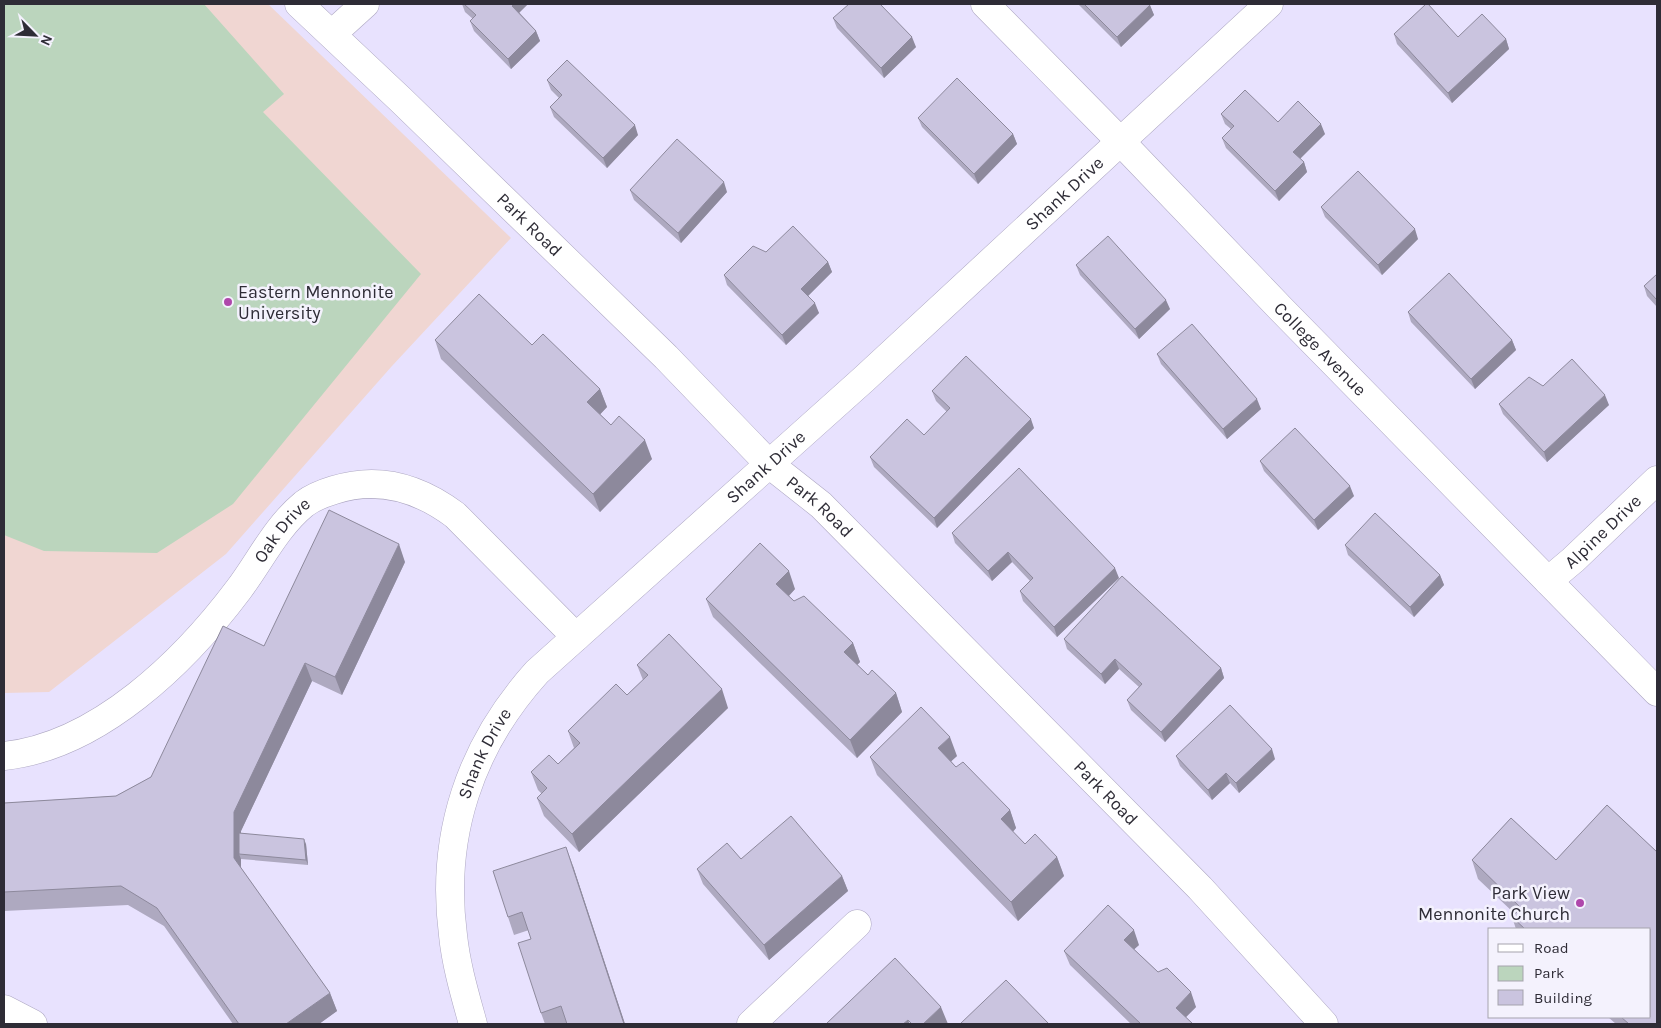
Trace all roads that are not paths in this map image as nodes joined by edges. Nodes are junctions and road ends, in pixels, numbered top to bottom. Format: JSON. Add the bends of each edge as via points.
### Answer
{"nodes":[{"id":1,"x":300,"y":4,"type":"edge"},
{"id":2,"x":365,"y":4,"type":"edge"},
{"id":3,"x":985,"y":4,"type":"edge"},
{"id":4,"x":1269,"y":4,"type":"edge"},
{"id":5,"x":332,"y":34,"type":"junction"},
{"id":6,"x":1121,"y":142,"type":"junction"},
{"id":7,"x":769,"y":464,"type":"junction"},
{"id":8,"x":1657,"y":480,"type":"edge"},
{"id":9,"x":1548,"y":581,"type":"junction"},
{"id":10,"x":576,"y":637,"type":"junction"},
{"id":11,"x":1657,"y":692,"type":"edge"},
{"id":12,"x":4,"y":756,"type":"edge"},
{"id":13,"x":857,"y":924,"type":"dead end"},
{"id":14,"x":4,"y":1008,"type":"edge"},
{"id":15,"x":33,"y":1024,"type":"edge"},
{"id":16,"x":473,"y":1024,"type":"edge"},
{"id":17,"x":751,"y":1024,"type":"edge"},
{"id":18,"x":1324,"y":1024,"type":"edge"}],
"edges":[{"from":1,"to":5,"type":"street","name":"Park Road"},
{"from":2,"to":5,"type":"street"},
{"from":3,"to":6,"type":"street","name":"College Avenue"},
{"from":4,"to":6,"type":"street","name":"Shank Drive"},
{"from":5,"to":7,"type":"street","name":"Park Road","via":[[666,357]]},
{"from":6,"to":7,"type":"street","name":"Shank Drive"},
{"from":6,"to":9,"type":"street","name":"College Avenue"},
{"from":7,"to":10,"type":"street","name":"Shank Drive"},
{"from":7,"to":18,"type":"street","name":"Park Road","via":[[821,505],[1200,888]]},
{"from":8,"to":9,"type":"street","name":"Alpine Drive"},
{"from":9,"to":11,"type":"street","name":"College Avenue"},
{"from":10,"to":12,"type":"street","name":"Oak Drive","via":[[455,515],[436,502],[410,489],[393,485],[352,485],[330,491],[304,504],[277,534],[240,588],[200,637],[124,705],[100,721],[54,743]]},
{"from":10,"to":16,"type":"street","name":"Shank Drive","via":[[537,672],[506,708],[478,757],[462,804],[452,864],[451,915],[455,950]]},
{"from":13,"to":17,"type":"street"},
{"from":14,"to":15,"type":"street"}]}
